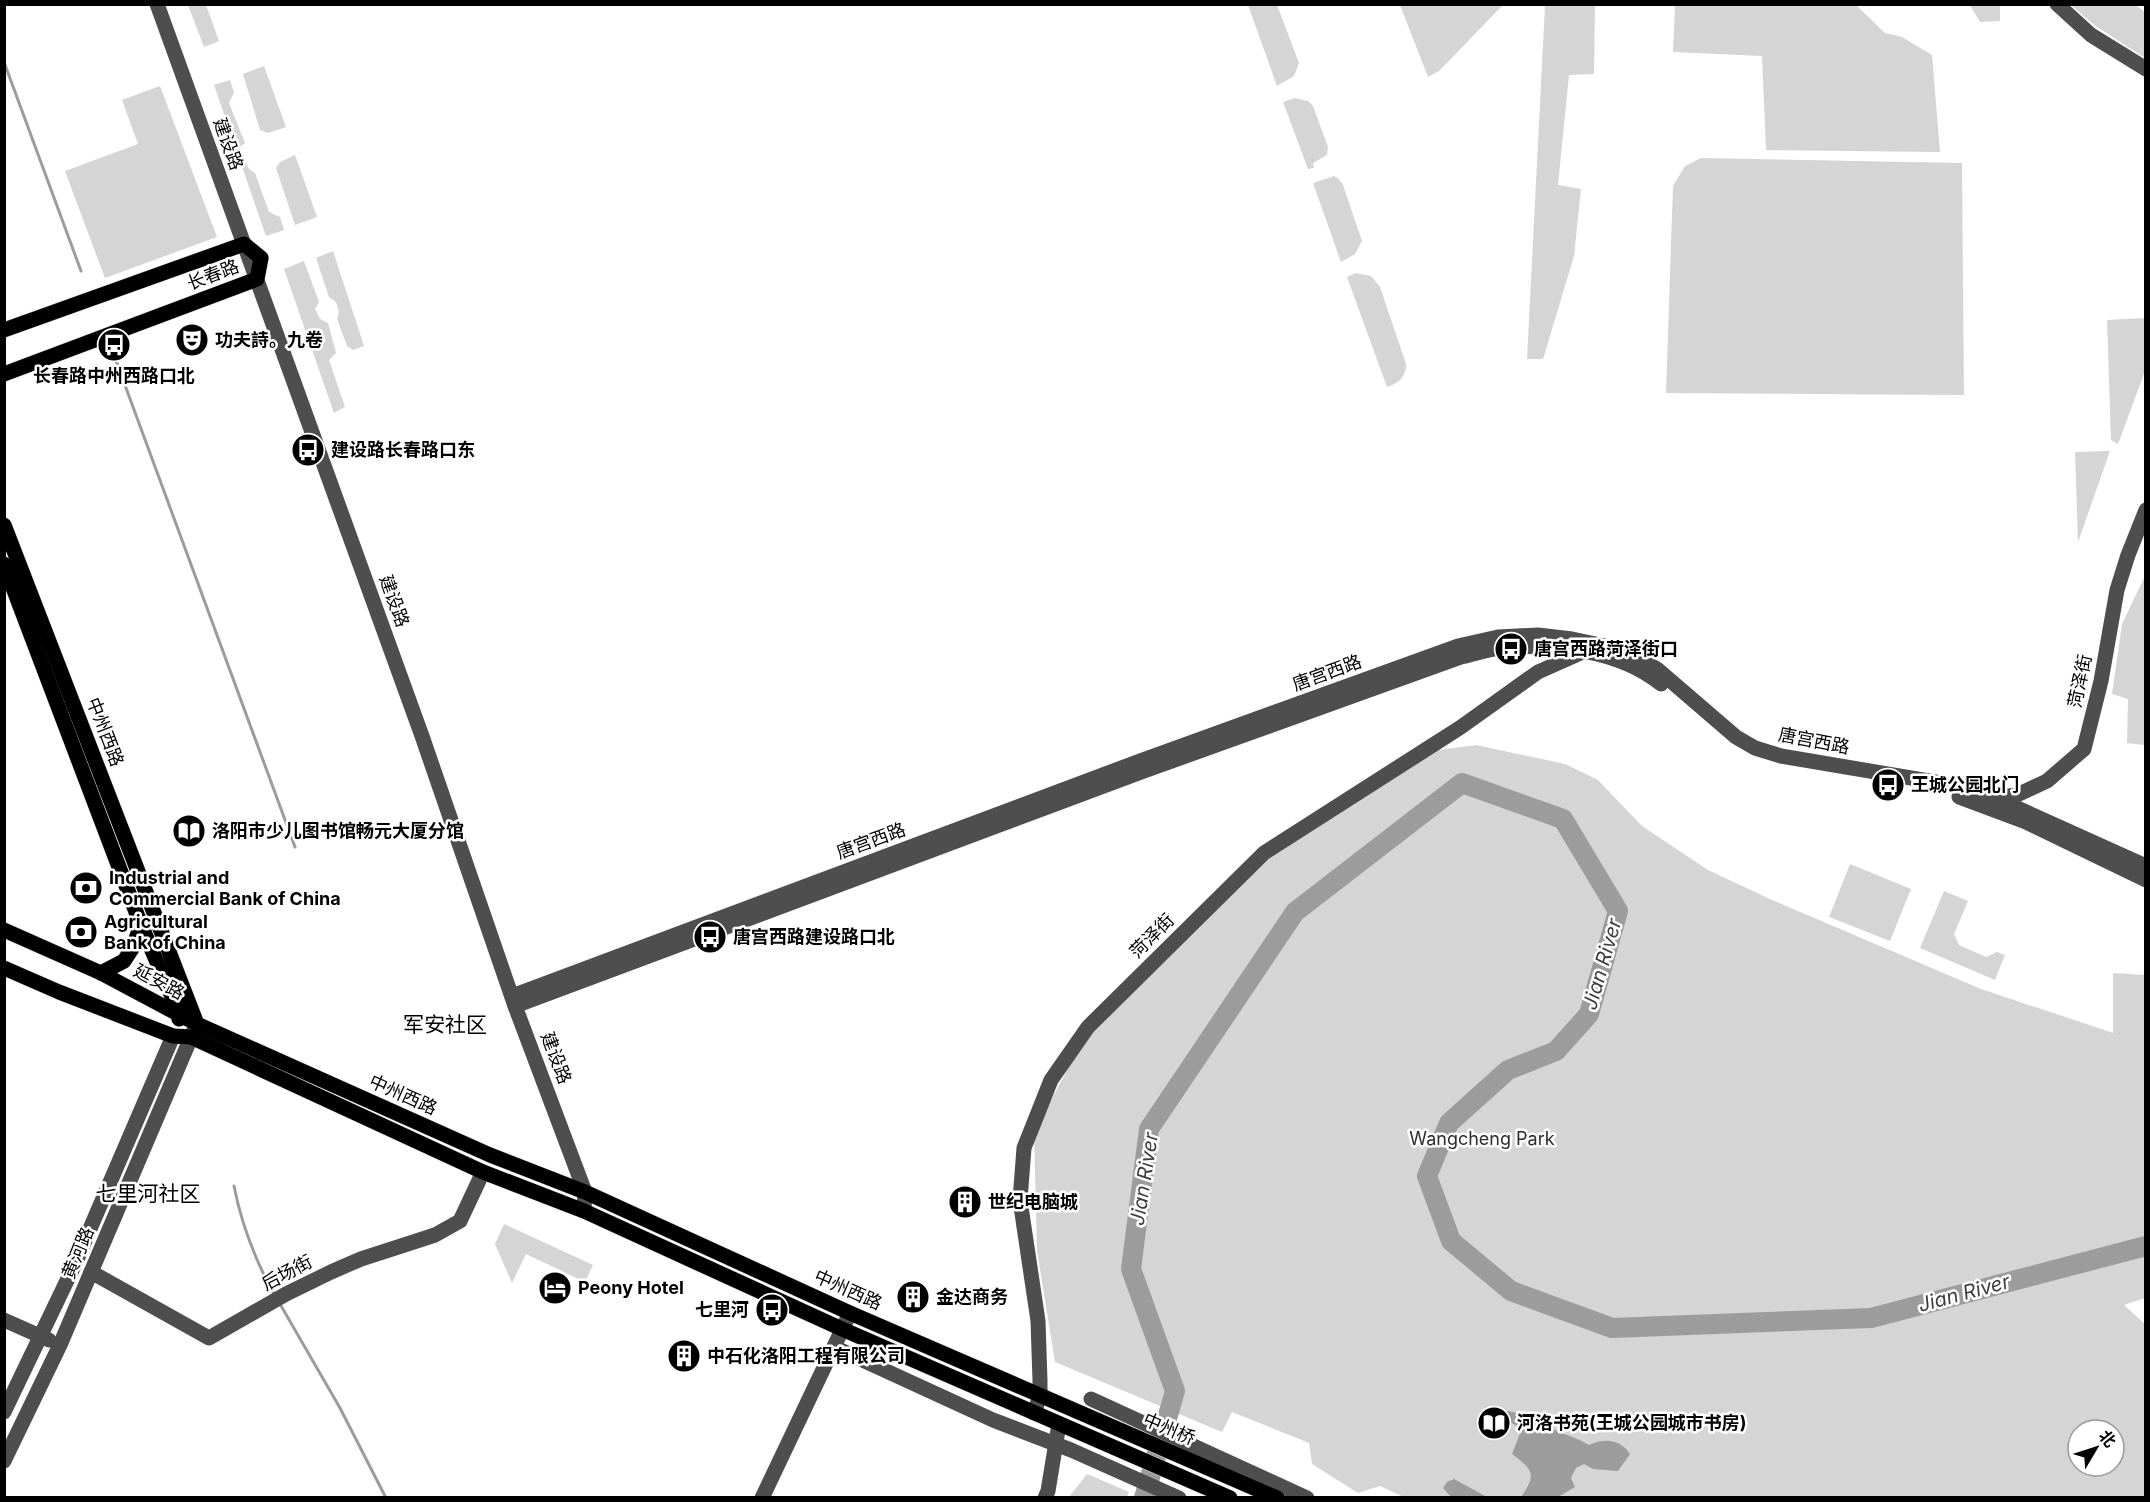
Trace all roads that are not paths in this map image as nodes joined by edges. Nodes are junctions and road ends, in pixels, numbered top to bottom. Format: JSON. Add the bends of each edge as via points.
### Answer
{"nodes":[{"id":1,"x":157,"y":4,"type":"edge"},
{"id":2,"x":168,"y":4,"type":"edge"},
{"id":3,"x":2057,"y":4,"type":"edge"},
{"id":4,"x":2145,"y":69,"type":"edge"},
{"id":5,"x":244,"y":244,"type":"junction"},
{"id":6,"x":261,"y":258,"type":"junction"},
{"id":7,"x":257,"y":279,"type":"junction"},
{"id":8,"x":4,"y":330,"type":"edge"},
{"id":9,"x":4,"y":374,"type":"edge"},
{"id":10,"x":2145,"y":510,"type":"edge"},
{"id":11,"x":4,"y":525,"type":"edge"},
{"id":12,"x":4,"y":564,"type":"edge"},
{"id":13,"x":1583,"y":652,"type":"junction"},
{"id":14,"x":1992,"y":803,"type":"junction"},
{"id":15,"x":2027,"y":817,"type":"junction"},
{"id":16,"x":2145,"y":866,"type":"edge"},
{"id":17,"x":2145,"y":880,"type":"edge"},
{"id":18,"x":141,"y":925,"type":"junction"},
{"id":19,"x":4,"y":930,"type":"edge"},
{"id":20,"x":4,"y":968,"type":"edge"},
{"id":21,"x":101,"y":973,"type":"junction"},
{"id":22,"x":518,"y":999,"type":"junction"},
{"id":23,"x":180,"y":1015,"type":"junction"},
{"id":24,"x":194,"y":1030,"type":"junction"},
{"id":25,"x":173,"y":1036,"type":"junction"},
{"id":26,"x":483,"y":1172,"type":"junction"},
{"id":27,"x":590,"y":1194,"type":"junction"},
{"id":28,"x":584,"y":1211,"type":"junction"},
{"id":29,"x":92,"y":1272,"type":"junction"},
{"id":30,"x":850,"y":1313,"type":"junction"},
{"id":31,"x":4,"y":1320,"type":"edge"},
{"id":32,"x":842,"y":1329,"type":"junction"},
{"id":33,"x":41,"y":1336,"type":"junction"},
{"id":34,"x":60,"y":1345,"type":"junction"},
{"id":35,"x":834,"y":1347,"type":"junction"},
{"id":36,"x":1040,"y":1396,"type":"junction"},
{"id":37,"x":1091,"y":1399,"type":"dead end"},
{"id":38,"x":4,"y":1412,"type":"edge"},
{"id":39,"x":1034,"y":1413,"type":"junction"},
{"id":40,"x":1084,"y":1414,"type":"joint"},
{"id":41,"x":1059,"y":1424,"type":"junction"},
{"id":42,"x":1056,"y":1444,"type":"junction"},
{"id":43,"x":4,"y":1461,"type":"edge"},
{"id":44,"x":1242,"y":1475,"type":"junction"},
{"id":45,"x":762,"y":1497,"type":"edge"},
{"id":46,"x":1045,"y":1497,"type":"edge"},
{"id":47,"x":1179,"y":1497,"type":"edge"},
{"id":48,"x":1230,"y":1497,"type":"edge"},
{"id":49,"x":1277,"y":1497,"type":"edge"},
{"id":50,"x":1307,"y":1497,"type":"edge"}],
"edges":[{"from":1,"to":5,"type":"street","name":"建设路"},
{"from":2,"to":6,"type":"street","name":"建设路"},
{"from":3,"to":4,"type":"street","via":[[2091,35]]},
{"from":5,"to":6,"type":"main road","name":"长春路"},
{"from":5,"to":7,"type":"street","name":"建设路"},
{"from":5,"to":8,"type":"main road","name":"长春路"},
{"from":6,"to":7,"type":"main road","name":"长春路"},
{"from":6,"to":22,"type":"street","name":"建设路","via":[[426,721]]},
{"from":7,"to":9,"type":"main road","name":"长春路"},
{"from":7,"to":22,"type":"street","name":"建设路"},
{"from":10,"to":14,"type":"street","name":"菏泽街","via":[[2117,590],[2084,749],[2047,781]]},
{"from":11,"to":24,"type":"main road","name":"中州西路"},
{"from":12,"to":18,"type":"main road","name":"中州西路"},
{"from":13,"to":14,"type":"street","name":"唐宫西路","via":[[1623,661],[1654,678],[1730,742],[1751,753]]},
{"from":13,"to":22,"type":"street","name":"唐宫西路","via":[[1538,646],[1499,648],[1461,657]]},
{"from":13,"to":36,"type":"street","name":"菏泽街","via":[[1538,672],[1461,727],[1264,854],[1088,1028],[1051,1080],[1024,1148],[1020,1200],[1038,1321]]},
{"from":14,"to":15,"type":"street","name":"唐宫西路"},
{"from":14,"to":22,"type":"street","name":"唐宫西路","via":[[1941,783],[1781,756],[1755,748],[1658,669],[1628,651],[1538,635],[1498,637],[1458,646],[1140,761]]},
{"from":15,"to":16,"type":"street","name":"唐宫西路"},
{"from":15,"to":17,"type":"street","name":"唐宫西路"},
{"from":18,"to":21,"type":"main road","via":[[124,961]]},
{"from":18,"to":23,"type":"main road","name":"中州西路"},
{"from":19,"to":21,"type":"main road","name":"延安路"},
{"from":20,"to":25,"type":"main road"},
{"from":21,"to":23,"type":"main road","name":"延安路"},
{"from":22,"to":27,"type":"street","name":"建设路"},
{"from":23,"to":24,"type":"main road","name":"延安路"},
{"from":23,"to":25,"type":"main road"},
{"from":24,"to":25,"type":"main road"},
{"from":24,"to":26,"type":"main road","name":"中州西路"},
{"from":24,"to":27,"type":"main road","name":"中州西路"},
{"from":24,"to":29,"type":"street","name":"黄河路"},
{"from":25,"to":33,"type":"street","name":"黄河路"},
{"from":26,"to":28,"type":"main road","name":"中州西路"},
{"from":26,"to":29,"type":"street","name":"后场街","via":[[460,1221],[435,1235],[351,1263],[209,1338]]},
{"from":27,"to":28,"type":"street","name":"建设路"},
{"from":27,"to":30,"type":"main road","name":"中州西路"},
{"from":28,"to":32,"type":"main road","name":"中州西路"},
{"from":29,"to":34,"type":"street","name":"黄河路"},
{"from":30,"to":32,"type":"street"},
{"from":30,"to":36,"type":"main road","name":"中州西路"},
{"from":31,"to":33,"type":"street"},
{"from":32,"to":35,"type":"street"},
{"from":32,"to":39,"type":"main road","name":"中州西路"},
{"from":33,"to":34,"type":"street"},
{"from":33,"to":38,"type":"street","name":"黄河路"},
{"from":34,"to":43,"type":"street","name":"黄河路"},
{"from":35,"to":42,"type":"street","via":[[993,1420]]},
{"from":35,"to":45,"type":"street"},
{"from":36,"to":39,"type":"street","name":"菏泽街"},
{"from":36,"to":40,"type":"main road","name":"中州西路"},
{"from":37,"to":44,"type":"street"},
{"from":39,"to":41,"type":"main road","name":"中州西路"},
{"from":40,"to":44,"type":"main road","name":"中州桥"},
{"from":41,"to":42,"type":"street"},
{"from":41,"to":48,"type":"main road","name":"中州西路"},
{"from":42,"to":46,"type":"street"},
{"from":42,"to":47,"type":"street"},
{"from":44,"to":49,"type":"main road","name":"中州桥"},
{"from":44,"to":50,"type":"street"}]}
